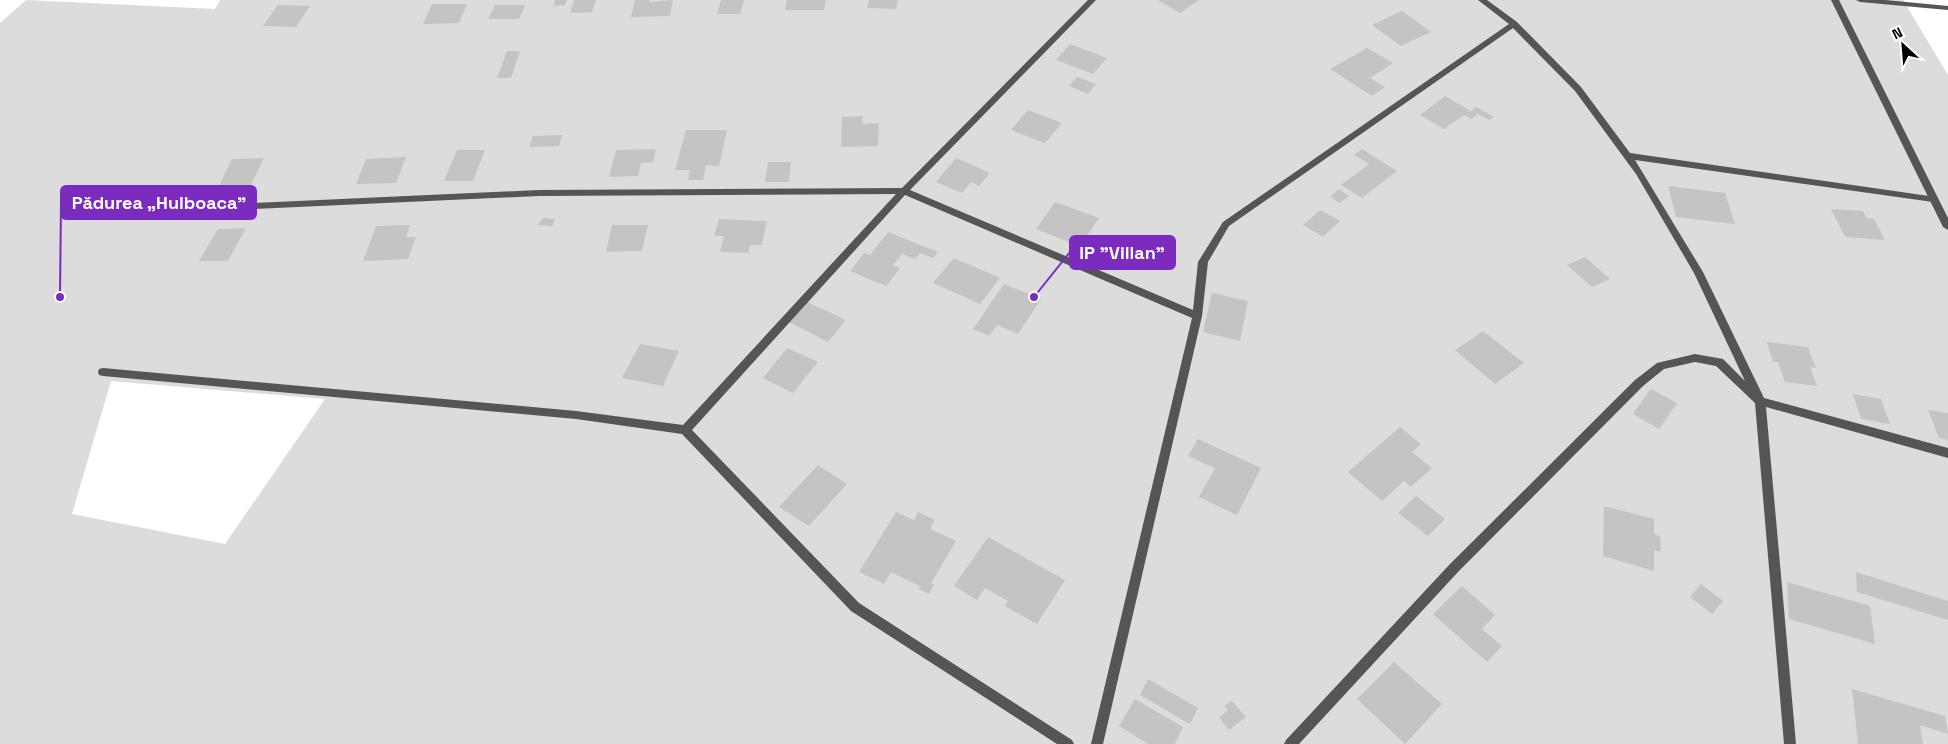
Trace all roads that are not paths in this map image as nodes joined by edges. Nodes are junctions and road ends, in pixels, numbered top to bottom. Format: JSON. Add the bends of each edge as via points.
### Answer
{"nodes":[{"id":1,"x":1092,"y":0,"type":"edge"},
{"id":2,"x":1482,"y":0,"type":"edge"},
{"id":3,"x":1835,"y":0,"type":"edge"},
{"id":4,"x":1860,"y":0,"type":"edge"},
{"id":5,"x":1948,"y":8,"type":"edge"},
{"id":6,"x":1514,"y":24,"type":"junction"},
{"id":7,"x":1626,"y":156,"type":"junction"},
{"id":8,"x":904,"y":191,"type":"junction"},
{"id":9,"x":1933,"y":199,"type":"junction"},
{"id":10,"x":164,"y":210,"type":"dead end"},
{"id":11,"x":1948,"y":227,"type":"edge"},
{"id":12,"x":1197,"y":316,"type":"junction"},
{"id":13,"x":103,"y":372,"type":"dead end"},
{"id":14,"x":1760,"y":401,"type":"junction"},
{"id":15,"x":685,"y":430,"type":"junction"},
{"id":16,"x":1948,"y":453,"type":"edge"},
{"id":17,"x":1068,"y":744,"type":"edge"},
{"id":18,"x":1097,"y":744,"type":"edge"},
{"id":19,"x":1290,"y":744,"type":"edge"},
{"id":20,"x":1790,"y":744,"type":"edge"}],
"edges":[{"from":1,"to":8,"type":"street"},
{"from":2,"to":6,"type":"street"},
{"from":3,"to":9,"type":"street"},
{"from":4,"to":5,"type":"street"},
{"from":6,"to":7,"type":"street","via":[[1578,89]]},
{"from":6,"to":12,"type":"street","via":[[1226,224],[1203,262]]},
{"from":7,"to":9,"type":"street"},
{"from":7,"to":14,"type":"street","via":[[1639,172],[1698,272]]},
{"from":8,"to":10,"type":"street","via":[[539,193]]},
{"from":8,"to":12,"type":"street"},
{"from":8,"to":15,"type":"street"},
{"from":9,"to":11,"type":"street"},
{"from":12,"to":18,"type":"street"},
{"from":13,"to":15,"type":"street","via":[[576,415]]},
{"from":14,"to":16,"type":"street"},
{"from":14,"to":19,"type":"street","via":[[1719,362],[1695,358],[1661,366],[1639,383],[1454,568]]},
{"from":14,"to":20,"type":"street"},
{"from":15,"to":17,"type":"street","via":[[855,607]]}]}
